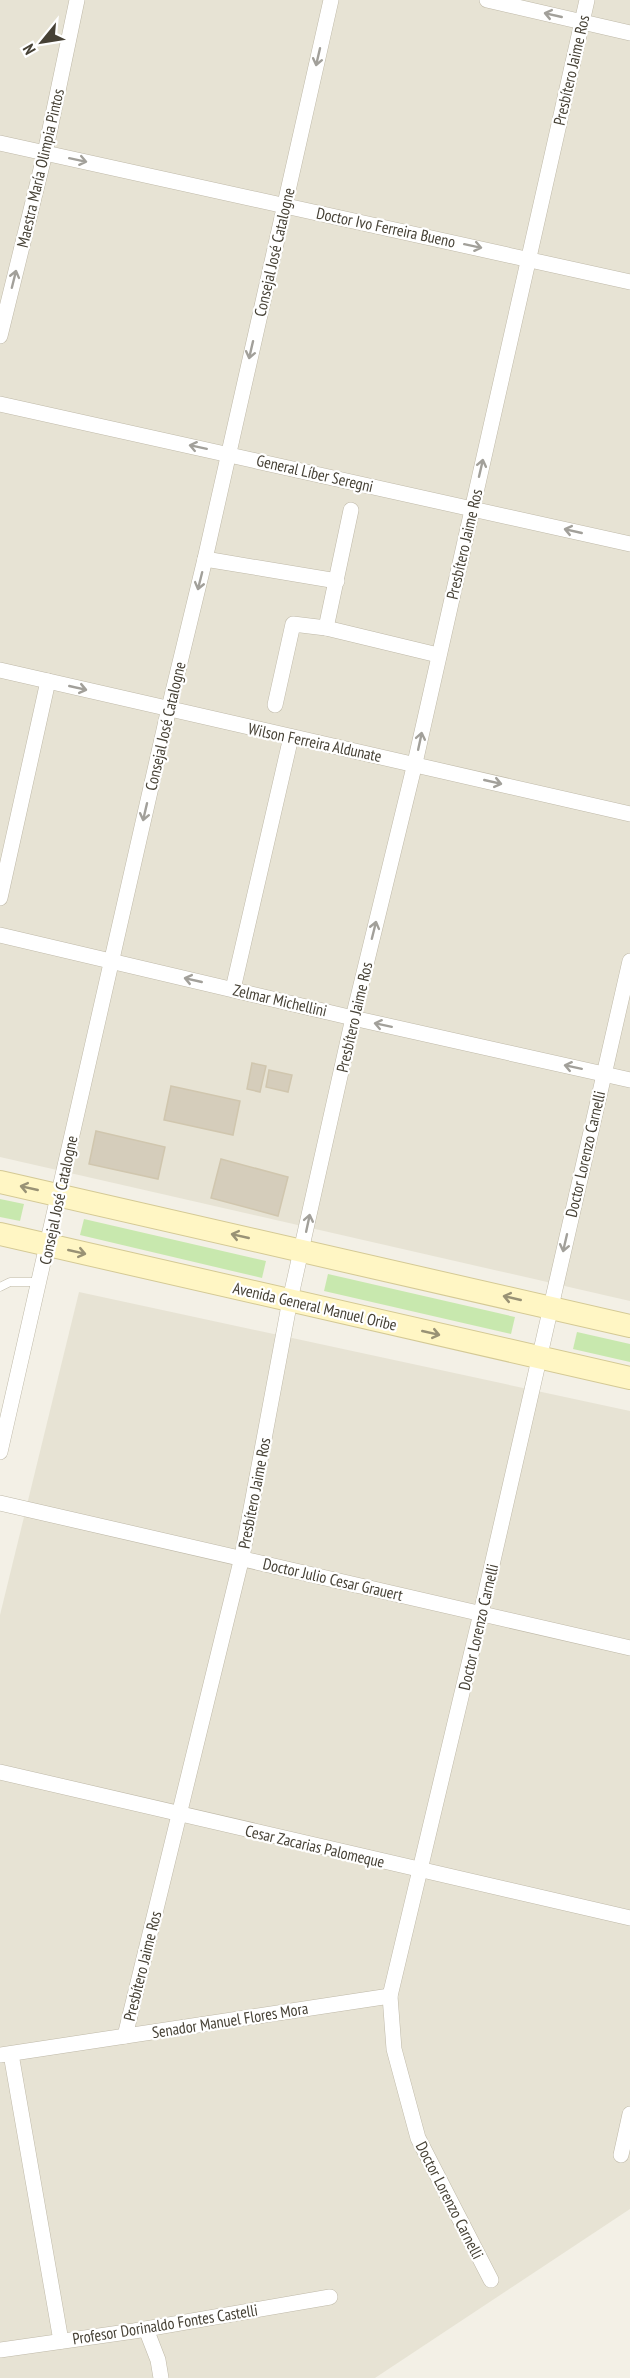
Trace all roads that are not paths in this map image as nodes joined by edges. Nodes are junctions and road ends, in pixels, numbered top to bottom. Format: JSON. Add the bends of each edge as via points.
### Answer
{"nodes":[{"id":1,"x":77,"y":0,"type":"edge"},
{"id":2,"x":331,"y":0,"type":"edge"},
{"id":3,"x":488,"y":0,"type":"edge"},
{"id":4,"x":587,"y":0,"type":"edge"},
{"id":5,"x":582,"y":21,"type":"junction"},
{"id":6,"x":630,"y":33,"type":"edge"},
{"id":7,"x":0,"y":143,"type":"edge"},
{"id":8,"x":45,"y":153,"type":"junction"},
{"id":9,"x":285,"y":205,"type":"junction"},
{"id":10,"x":529,"y":259,"type":"junction"},
{"id":11,"x":630,"y":282,"type":"edge"},
{"id":12,"x":0,"y":336,"type":"edge"},
{"id":13,"x":0,"y":404,"type":"edge"},
{"id":14,"x":227,"y":453,"type":"junction"},
{"id":15,"x":472,"y":508,"type":"junction"},
{"id":16,"x":351,"y":510,"type":"dead end"},
{"id":17,"x":630,"y":544,"type":"edge"},
{"id":18,"x":205,"y":559,"type":"junction"},
{"id":19,"x":337,"y":581,"type":"junction"},
{"id":20,"x":326,"y":628,"type":"junction"},
{"id":21,"x":438,"y":655,"type":"junction"},
{"id":22,"x":0,"y":670,"type":"edge"},
{"id":23,"x":48,"y":681,"type":"junction"},
{"id":24,"x":275,"y":705,"type":"dead end"},
{"id":25,"x":169,"y":708,"type":"junction"},
{"id":26,"x":291,"y":737,"type":"junction"},
{"id":27,"x":415,"y":763,"type":"junction"},
{"id":28,"x":630,"y":814,"type":"edge"},
{"id":29,"x":0,"y":898,"type":"edge"},
{"id":30,"x":0,"y":935,"type":"edge"},
{"id":31,"x":630,"y":961,"type":"edge"},
{"id":32,"x":111,"y":962,"type":"junction"},
{"id":33,"x":233,"y":989,"type":"junction"},
{"id":34,"x":352,"y":1018,"type":"junction"},
{"id":35,"x":604,"y":1074,"type":"junction"},
{"id":36,"x":630,"y":1080,"type":"edge"},
{"id":37,"x":0,"y":1182,"type":"edge"},
{"id":38,"x":58,"y":1195,"type":"junction"},
{"id":39,"x":0,"y":1234,"type":"edge"},
{"id":40,"x":48,"y":1246,"type":"junction"},
{"id":41,"x":302,"y":1250,"type":"junction"},
{"id":42,"x":39,"y":1282,"type":"junction"},
{"id":43,"x":0,"y":1287,"type":"edge"},
{"id":44,"x":290,"y":1300,"type":"junction"},
{"id":45,"x":550,"y":1307,"type":"junction"},
{"id":46,"x":630,"y":1326,"type":"edge"},
{"id":47,"x":540,"y":1358,"type":"junction"},
{"id":48,"x":630,"y":1378,"type":"edge"},
{"id":49,"x":0,"y":1452,"type":"edge"},
{"id":50,"x":0,"y":1503,"type":"edge"},
{"id":51,"x":242,"y":1557,"type":"junction"},
{"id":52,"x":481,"y":1613,"type":"junction"},
{"id":53,"x":630,"y":1648,"type":"edge"},
{"id":54,"x":0,"y":1772,"type":"edge"},
{"id":55,"x":179,"y":1815,"type":"junction"},
{"id":56,"x":420,"y":1870,"type":"junction"},
{"id":57,"x":630,"y":1918,"type":"edge"},
{"id":58,"x":390,"y":1996,"type":"junction"},
{"id":59,"x":125,"y":2036,"type":"junction"},
{"id":60,"x":5,"y":2054,"type":"edge"},
{"id":61,"x":630,"y":2114,"type":"edge"},
{"id":62,"x":621,"y":2155,"type":"dead end"},
{"id":63,"x":491,"y":2280,"type":"dead end"},
{"id":64,"x":330,"y":2297,"type":"dead end"},
{"id":65,"x":146,"y":2329,"type":"junction"},
{"id":66,"x":61,"y":2341,"type":"junction"},
{"id":67,"x":0,"y":2350,"type":"edge"},
{"id":68,"x":161,"y":2378,"type":"edge"}],
"edges":[{"from":1,"to":8,"type":"street","name":"Maestra María Olimpia Pintos"},
{"from":2,"to":9,"type":"street","name":"Consejal José Catalogne","one_way":true},
{"from":5,"to":3,"type":"street","one_way":true},
{"from":4,"to":5,"type":"street","name":"Presbítero Jaime Ros"},
{"from":5,"to":6,"type":"street"},
{"from":5,"to":10,"type":"street","name":"Presbítero Jaime Ros"},
{"from":7,"to":8,"type":"street","name":"Doctor Ivo Ferreira Bueno"},
{"from":8,"to":9,"type":"street","name":"Doctor Ivo Ferreira Bueno","one_way":true},
{"from":12,"to":8,"type":"street","name":"Maestra María Olimpia Pintos","one_way":true},
{"from":9,"to":10,"type":"street","name":"Doctor Ivo Ferreira Bueno","one_way":true},
{"from":9,"to":14,"type":"street","name":"Consejal José Catalogne","one_way":true},
{"from":10,"to":11,"type":"street","name":"Doctor Ivo Ferreira Bueno"},
{"from":15,"to":10,"type":"street","name":"Presbítero Jaime Ros","one_way":true},
{"from":14,"to":13,"type":"street","name":"General Líber Seregni","one_way":true},
{"from":14,"to":15,"type":"street","name":"General Líber Seregni"},
{"from":14,"to":18,"type":"street","name":"Consejal José Catalogne"},
{"from":17,"to":15,"type":"street","name":"General Líber Seregni","one_way":true},
{"from":15,"to":21,"type":"street","name":"Presbítero Jaime Ros"},
{"from":16,"to":19,"type":"street"},
{"from":18,"to":19,"type":"street"},
{"from":18,"to":25,"type":"street","name":"Consejal José Catalogne","one_way":true},
{"from":19,"to":20,"type":"street"},
{"from":20,"to":21,"type":"street"},
{"from":20,"to":24,"type":"street","via":[[293,624]]},
{"from":27,"to":21,"type":"street","name":"Presbítero Jaime Ros","one_way":true},
{"from":22,"to":23,"type":"street","name":"Wilson Ferreira Aldunate"},
{"from":23,"to":25,"type":"street","name":"Wilson Ferreira Aldunate","one_way":true},
{"from":23,"to":29,"type":"street"},
{"from":25,"to":26,"type":"street","name":"Wilson Ferreira Aldunate"},
{"from":25,"to":32,"type":"street","name":"Consejal José Catalogne","one_way":true},
{"from":26,"to":27,"type":"street","name":"Wilson Ferreira Aldunate"},
{"from":26,"to":33,"type":"street"},
{"from":27,"to":28,"type":"street","name":"Wilson Ferreira Aldunate","one_way":true},
{"from":34,"to":27,"type":"street","name":"Presbítero Jaime Ros","one_way":true},
{"from":30,"to":32,"type":"street","name":"Zelmar Michellini"},
{"from":31,"to":35,"type":"street","name":"Doctor Lorenzo Carnelli"},
{"from":33,"to":32,"type":"street","name":"Zelmar Michellini","one_way":true},
{"from":32,"to":38,"type":"street","name":"Consejal José Catalogne"},
{"from":33,"to":34,"type":"street","name":"Zelmar Michellini"},
{"from":35,"to":34,"type":"street","name":"Zelmar Michellini","one_way":true},
{"from":41,"to":34,"type":"street","name":"Presbítero Jaime Ros","one_way":true},
{"from":35,"to":36,"type":"street","name":"Zelmar Michellini"},
{"from":35,"to":45,"type":"street","name":"Doctor Lorenzo Carnelli","one_way":true},
{"from":38,"to":37,"type":"main road","one_way":true},
{"from":38,"to":40,"type":"street","name":"Consejal José Catalogne"},
{"from":41,"to":38,"type":"main road","one_way":true},
{"from":39,"to":40,"type":"main road","name":"Avenida General Manuel Oribe"},
{"from":40,"to":42,"type":"street","name":"Consejal José Catalogne"},
{"from":40,"to":44,"type":"main road","name":"Avenida General Manuel Oribe","one_way":true},
{"from":41,"to":44,"type":"street","name":"Presbítero Jaime Ros"},
{"from":45,"to":41,"type":"main road","one_way":true},
{"from":42,"to":43,"type":"lane","via":[[10,1282]]},
{"from":42,"to":49,"type":"street","name":"Consejal José Catalogne"},
{"from":44,"to":47,"type":"main road","name":"Avenida General Manuel Oribe","one_way":true},
{"from":44,"to":51,"type":"street","name":"Presbítero Jaime Ros"},
{"from":45,"to":46,"type":"main road"},
{"from":45,"to":47,"type":"street","name":"Doctor Lorenzo Carnelli"},
{"from":47,"to":48,"type":"main road","name":"Avenida General Manuel Oribe"},
{"from":47,"to":52,"type":"street","name":"Doctor Lorenzo Carnelli"},
{"from":50,"to":51,"type":"street","name":"Doctor Julio Cesar Grauert"},
{"from":51,"to":52,"type":"street","name":"Doctor Julio Cesar Grauert"},
{"from":51,"to":55,"type":"street","name":"Presbítero Jaime Ros"},
{"from":52,"to":53,"type":"street","name":"Doctor Julio Cesar Grauert"},
{"from":52,"to":56,"type":"street","name":"Doctor Lorenzo Carnelli"},
{"from":54,"to":55,"type":"street","name":"Cesar Zacarias Palomeque"},
{"from":55,"to":56,"type":"street","name":"Cesar Zacarias Palomeque"},
{"from":55,"to":59,"type":"street","name":"Presbítero Jaime Ros"},
{"from":56,"to":57,"type":"street","name":"Cesar Zacarias Palomeque"},
{"from":56,"to":58,"type":"street","name":"Doctor Lorenzo Carnelli"},
{"from":58,"to":59,"type":"street","name":"Senador Manuel Flores Mora"},
{"from":58,"to":63,"type":"street","name":"Doctor Lorenzo Carnelli","via":[[394,2049],[418,2138]]},
{"from":59,"to":60,"type":"street","name":"Senador Manuel Flores Mora"},
{"from":60,"to":66,"type":"street"},
{"from":61,"to":62,"type":"street"},
{"from":64,"to":65,"type":"street","name":"Profesor Dorinaldo Fontes Castelli"},
{"from":65,"to":66,"type":"street","name":"Profesor Dorinaldo Fontes Castelli"},
{"from":65,"to":68,"type":"street"},
{"from":66,"to":67,"type":"street","name":"Profesor Dorinaldo Fontes Castelli"}]}
